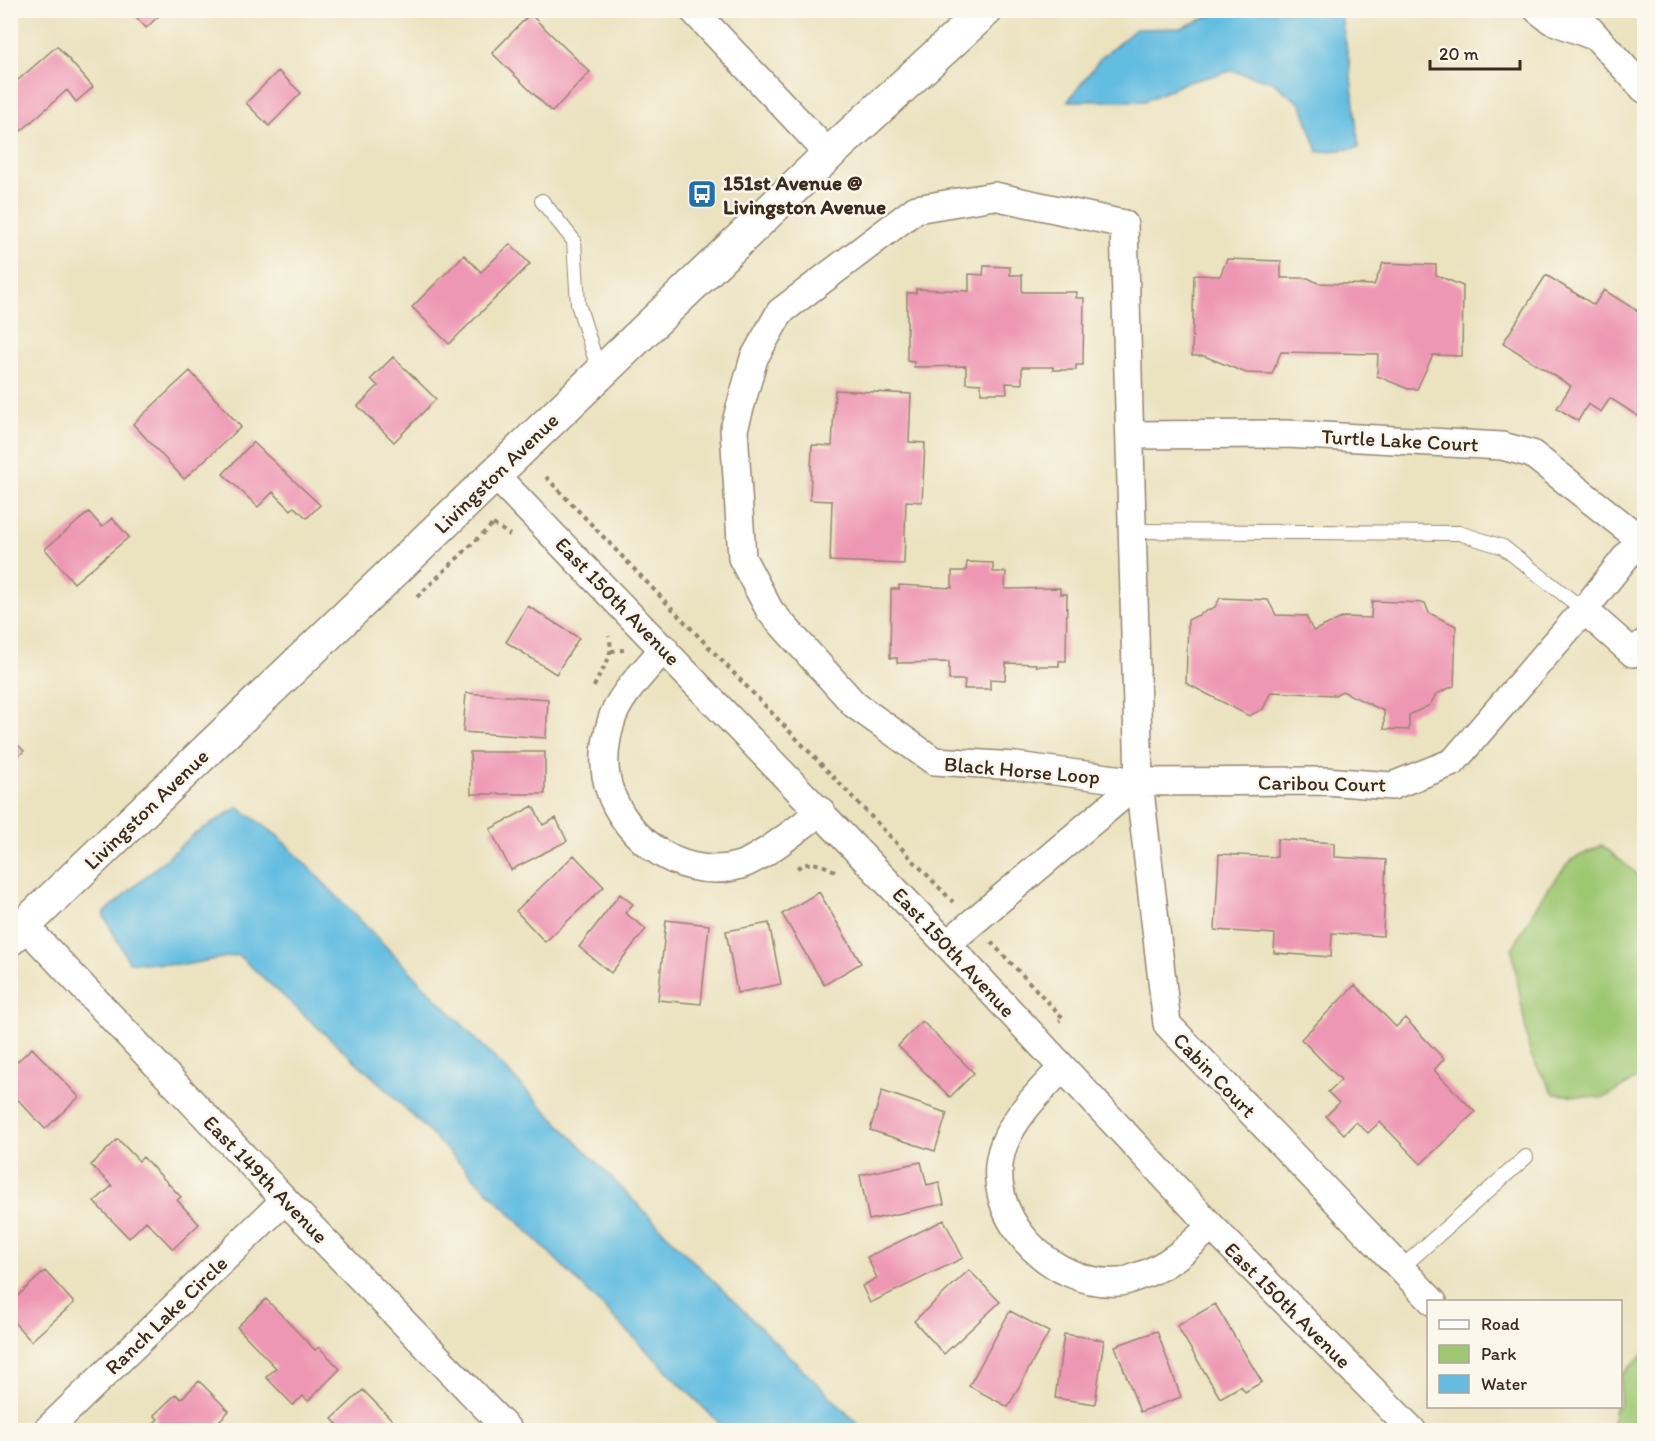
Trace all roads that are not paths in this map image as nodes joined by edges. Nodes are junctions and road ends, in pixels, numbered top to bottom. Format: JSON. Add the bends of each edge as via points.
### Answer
{"nodes":[{"id":1,"x":693,"y":10,"type":"edge"},
{"id":2,"x":986,"y":10,"type":"edge"},
{"id":3,"x":1538,"y":10,"type":"edge"},
{"id":4,"x":1572,"y":10,"type":"edge"},
{"id":5,"x":1580,"y":10,"type":"edge"},
{"id":6,"x":1595,"y":36,"type":"junction"},
{"id":7,"x":1644,"y":89,"type":"edge"},
{"id":8,"x":829,"y":154,"type":"junction"},
{"id":9,"x":542,"y":201,"type":"dead end"},
{"id":10,"x":600,"y":373,"type":"junction"},
{"id":11,"x":1130,"y":435,"type":"junction"},
{"id":12,"x":494,"y":474,"type":"junction"},
{"id":13,"x":1132,"y":531,"type":"junction"},
{"id":14,"x":1642,"y":536,"type":"edge"},
{"id":15,"x":1584,"y":610,"type":"junction"},
{"id":16,"x":1644,"y":643,"type":"edge"},
{"id":17,"x":664,"y":648,"type":"junction"},
{"id":18,"x":1139,"y":782,"type":"junction"},
{"id":19,"x":821,"y":811,"type":"junction"},
{"id":20,"x":18,"y":932,"type":"edge"},
{"id":21,"x":948,"y":944,"type":"junction"},
{"id":22,"x":1062,"y":1068,"type":"junction"},
{"id":23,"x":1526,"y":1157,"type":"dead end"},
{"id":24,"x":285,"y":1200,"type":"junction"},
{"id":25,"x":1211,"y":1226,"type":"junction"},
{"id":26,"x":1401,"y":1268,"type":"junction"},
{"id":27,"x":1431,"y":1300,"type":"edge"},
{"id":28,"x":47,"y":1431,"type":"edge"},
{"id":29,"x":508,"y":1431,"type":"edge"},
{"id":30,"x":1412,"y":1431,"type":"edge"}],
"edges":[{"from":1,"to":8,"type":"street"},
{"from":2,"to":8,"type":"street","name":"Livingston Avenue"},
{"from":3,"to":6,"type":"street","via":[[1551,20]]},
{"from":4,"to":6,"type":"street"},
{"from":5,"to":6,"type":"street"},
{"from":6,"to":7,"type":"street"},
{"from":8,"to":10,"type":"street","name":"Livingston Avenue"},
{"from":9,"to":10,"type":"lane","via":[[573,242],[578,304]]},
{"from":10,"to":12,"type":"street","name":"Livingston Avenue"},
{"from":11,"to":13,"type":"street","name":"Black Horse Loop"},
{"from":11,"to":14,"type":"street","name":"Turtle Lake Court","via":[[1287,434],[1502,446],[1532,454]]},
{"from":11,"to":18,"type":"street","name":"Black Horse Loop","via":[[1124,224],[994,196],[916,210],[780,312],[754,358],[734,429],[742,558],[770,611],[855,705],[934,762],[1016,766]]},
{"from":12,"to":17,"type":"street","name":"East 150th Avenue"},
{"from":12,"to":20,"type":"street","name":"Livingston Avenue"},
{"from":13,"to":15,"type":"lane","via":[[1459,533],[1503,547]]},
{"from":13,"to":18,"type":"street","name":"Black Horse Loop"},
{"from":14,"to":15,"type":"street","name":"Caribou Court"},
{"from":15,"to":16,"type":"street","via":[[1633,653]]},
{"from":15,"to":18,"type":"street","name":"Caribou Court","via":[[1453,762],[1392,786]]},
{"from":17,"to":19,"type":"street","name":"East 150th Avenue"},
{"from":17,"to":19,"type":"street","via":[[624,697],[612,719],[605,746],[606,776],[618,810],[633,831],[657,851],[685,865],[714,870],[739,866]]},
{"from":18,"to":21,"type":"street"},
{"from":18,"to":26,"type":"street","name":"Cabin Court","via":[[1167,1024]]},
{"from":19,"to":21,"type":"street","name":"East 150th Avenue"},
{"from":20,"to":24,"type":"street","name":"East 149th Avenue"},
{"from":21,"to":22,"type":"street","name":"East 150th Avenue"},
{"from":22,"to":25,"type":"street","name":"East 150th Avenue"},
{"from":22,"to":25,"type":"street","via":[[1014,1123],[1003,1146],[999,1177],[1004,1205],[1019,1235],[1054,1266],[1087,1280],[1120,1282],[1156,1271]]},
{"from":23,"to":26,"type":"lane"},
{"from":24,"to":28,"type":"street","name":"Ranch Lake Circle"},
{"from":24,"to":29,"type":"street","name":"East 149th Avenue"},
{"from":25,"to":30,"type":"street","name":"East 150th Avenue"},
{"from":26,"to":27,"type":"street","name":"Cabin Court"}]}
